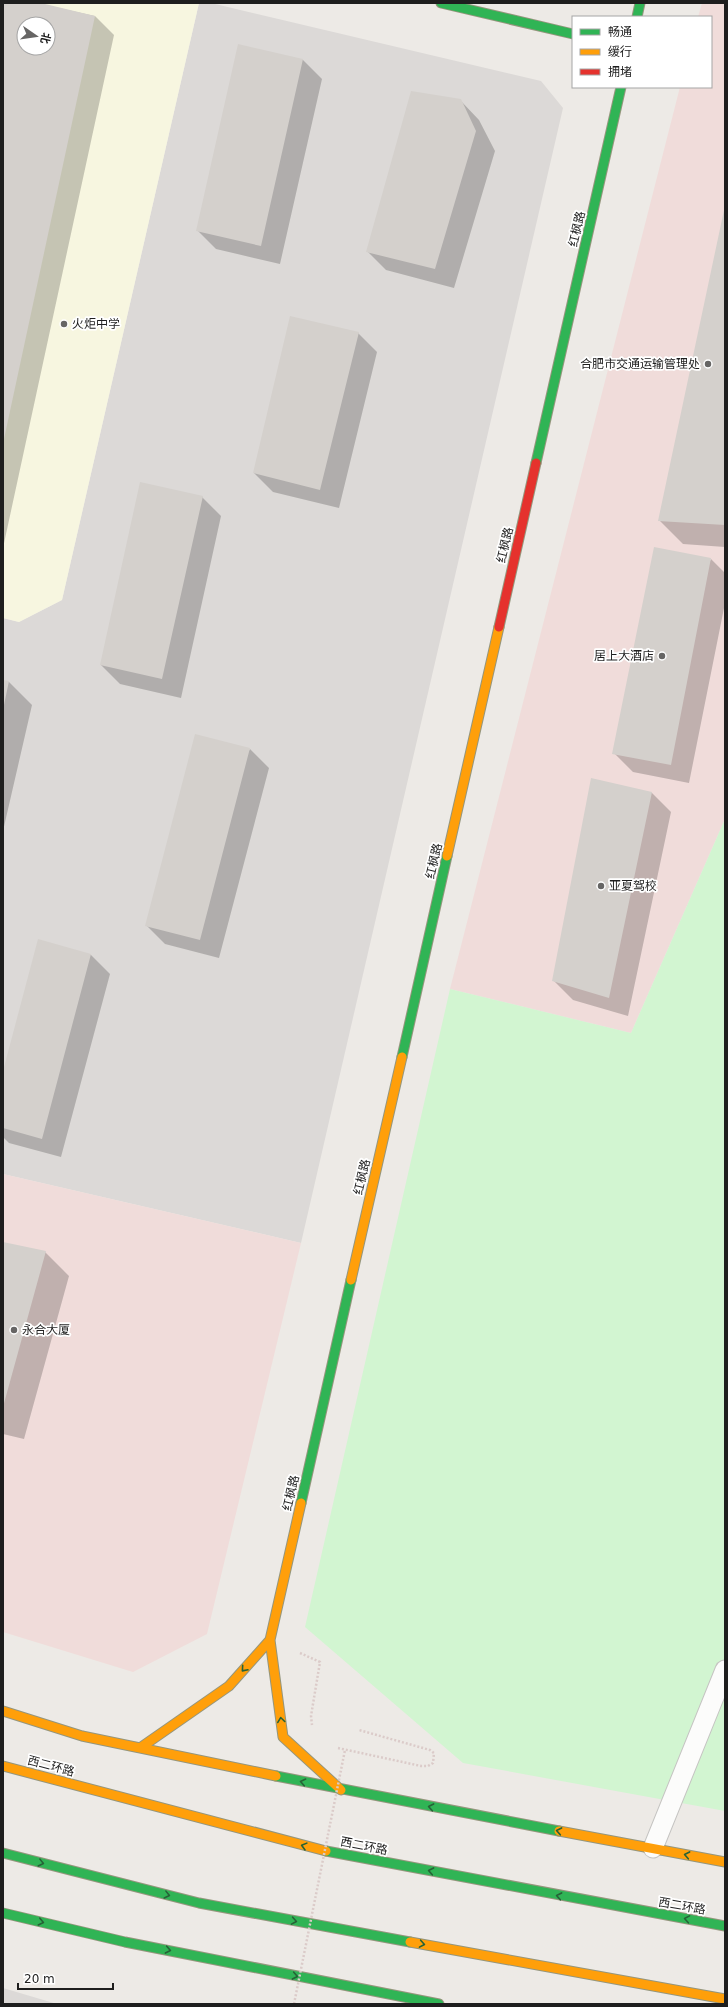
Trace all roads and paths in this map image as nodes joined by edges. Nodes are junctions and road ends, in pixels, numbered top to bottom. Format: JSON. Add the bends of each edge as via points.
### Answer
{"nodes":[{"id":1,"x":441,"y":3,"type":"edge"},
{"id":2,"x":640,"y":3,"type":"edge"},
{"id":3,"x":637,"y":16,"type":"edge"},
{"id":4,"x":572,"y":34,"type":"edge"},
{"id":5,"x":621,"y":88,"type":"edge"},
{"id":6,"x":270,"y":1640,"type":"junction"},
{"id":7,"x":725,"y":1670,"type":"edge"},
{"id":8,"x":319,"y":1671,"type":"dead end"},
{"id":9,"x":3,"y":1711,"type":"edge"},
{"id":10,"x":313,"y":1728,"type":"dead end"},
{"id":11,"x":359,"y":1730,"type":"dead end"},
{"id":12,"x":333,"y":1746,"type":"dead end"},
{"id":13,"x":140,"y":1748,"type":"junction"},
{"id":14,"x":345,"y":1750,"type":"junction"},
{"id":15,"x":3,"y":1766,"type":"edge"},
{"id":16,"x":341,"y":1790,"type":"junction"},
{"id":17,"x":653,"y":1848,"type":"junction"},
{"id":18,"x":3,"y":1853,"type":"edge"},
{"id":19,"x":725,"y":1862,"type":"edge"},
{"id":20,"x":3,"y":1913,"type":"edge"},
{"id":21,"x":725,"y":1926,"type":"edge"},
{"id":22,"x":725,"y":2000,"type":"edge"},
{"id":23,"x":294,"y":2004,"type":"edge"},
{"id":24,"x":439,"y":2004,"type":"edge"}],
"edges":[{"from":1,"to":4,"type":"main road"},
{"from":2,"to":3,"type":"main road"},
{"from":5,"to":6,"type":"main road","name":"红枫路"},
{"from":6,"to":13,"type":"main road","one_way":true,"via":[[229,1686]]},
{"from":16,"to":6,"type":"main road","one_way":true,"via":[[284,1737]]},
{"from":7,"to":17,"type":"lane"},
{"from":8,"to":10,"type":"path","via":[[310,1716]]},
{"from":9,"to":13,"type":"main road","via":[[82,1736]]},
{"from":11,"to":14,"type":"path","via":[[430,1750],[434,1753],[433,1763],[421,1766]]},
{"from":12,"to":14,"type":"path"},
{"from":16,"to":13,"type":"main road","one_way":true},
{"from":14,"to":23,"type":"path","bridge":true},
{"from":21,"to":15,"type":"main road","name":"西二环路","one_way":true,"via":[[319,1850]]},
{"from":17,"to":16,"type":"main road","one_way":true},
{"from":19,"to":17,"type":"main road","one_way":true},
{"from":18,"to":22,"type":"main road","one_way":true,"via":[[199,1903]]},
{"from":20,"to":24,"type":"main road","one_way":true,"via":[[125,1942]]}]}
